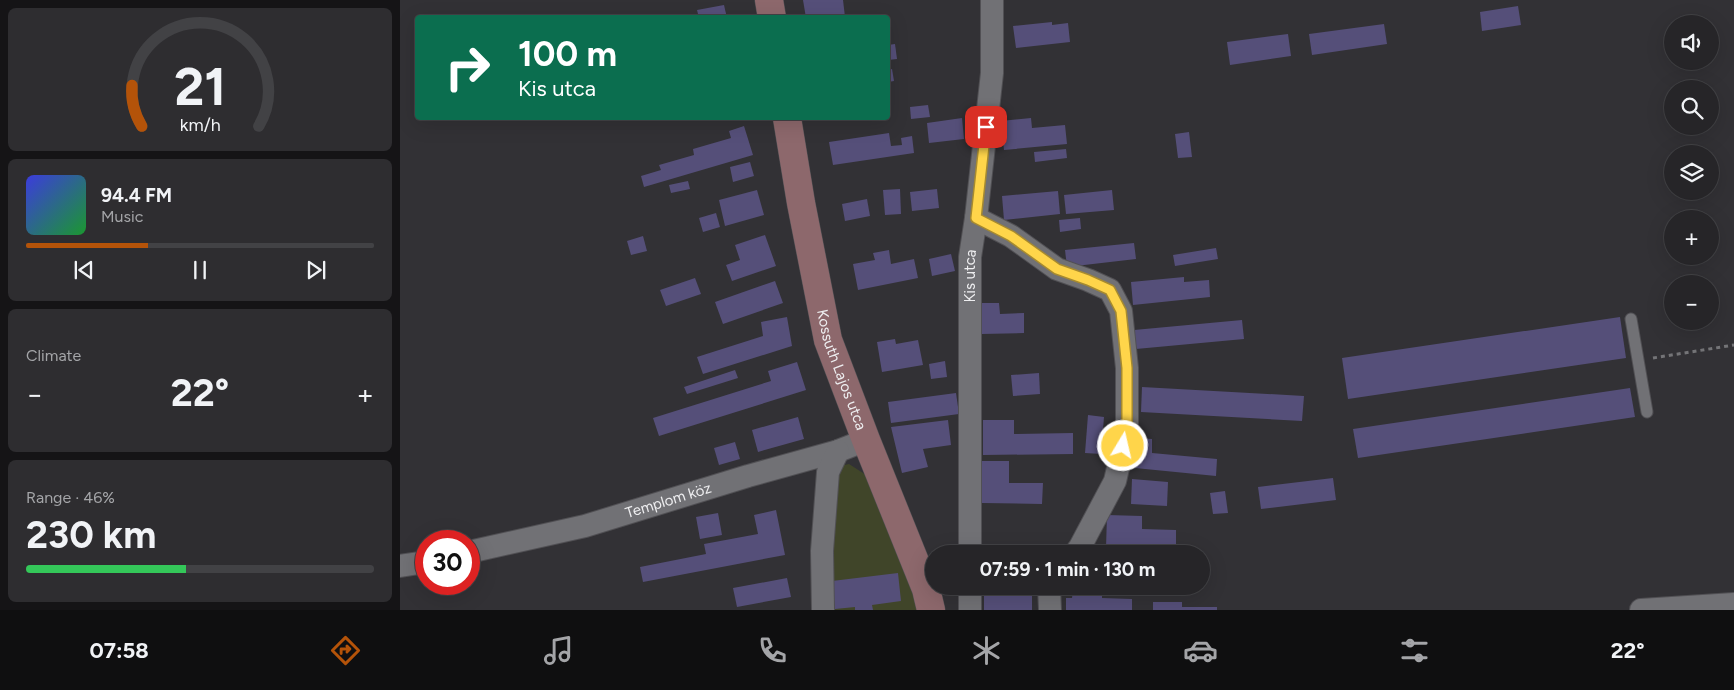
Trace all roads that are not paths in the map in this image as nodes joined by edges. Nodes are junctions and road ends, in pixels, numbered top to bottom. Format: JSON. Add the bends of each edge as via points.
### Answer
{"nodes":[{"id":1,"x":769,"y":0,"type":"edge"},
{"id":2,"x":992,"y":0,"type":"edge"},
{"id":3,"x":772,"y":15,"type":"edge"},
{"id":4,"x":787,"y":120,"type":"edge"},
{"id":5,"x":976,"y":218,"type":"junction"},
{"id":6,"x":1631,"y":319,"type":"dead end"},
{"id":7,"x":1647,"y":412,"type":"dead end"},
{"id":8,"x":866,"y":440,"type":"junction"},
{"id":9,"x":838,"y":451,"type":"junction"},
{"id":10,"x":970,"y":545,"type":"edge"},
{"id":11,"x":1081,"y":545,"type":"edge"},
{"id":12,"x":480,"y":550,"type":"edge"},
{"id":13,"x":415,"y":564,"type":"edge"},
{"id":14,"x":400,"y":566,"type":"edge"},
{"id":15,"x":970,"y":595,"type":"edge"},
{"id":16,"x":1049,"y":595,"type":"edge"},
{"id":17,"x":1734,"y":604,"type":"edge"},
{"id":18,"x":823,"y":610,"type":"edge"},
{"id":19,"x":931,"y":610,"type":"edge"},
{"id":20,"x":970,"y":610,"type":"edge"},
{"id":21,"x":1050,"y":610,"type":"edge"},
{"id":22,"x":1641,"y":610,"type":"edge"}],
"edges":[{"from":1,"to":3,"type":"street"},
{"from":2,"to":5,"type":"street","name":"Kis utca","via":[[992,73]]},
{"from":4,"to":8,"type":"street","name":"Kossuth Lajos utca","via":[[828,340]]},
{"from":5,"to":10,"type":"street","name":"Kis utca","via":[[970,257]]},
{"from":5,"to":11,"type":"street","via":[[1011,236],[1057,269],[1110,290],[1121,311],[1127,368],[1127,429],[1115,481]]},
{"from":6,"to":7,"type":"lane"},
{"from":8,"to":9,"type":"street","name":"Templom köz"},
{"from":8,"to":19,"type":"street","name":"Kossuth Lajos utca","via":[[899,518]]},
{"from":9,"to":12,"type":"street","name":"Templom köz","via":[[585,526]]},
{"from":9,"to":18,"type":"street","via":[[828,472],[822,551]]},
{"from":13,"to":14,"type":"street"},
{"from":15,"to":20,"type":"street"},
{"from":16,"to":21,"type":"street"},
{"from":17,"to":22,"type":"street"}]}
